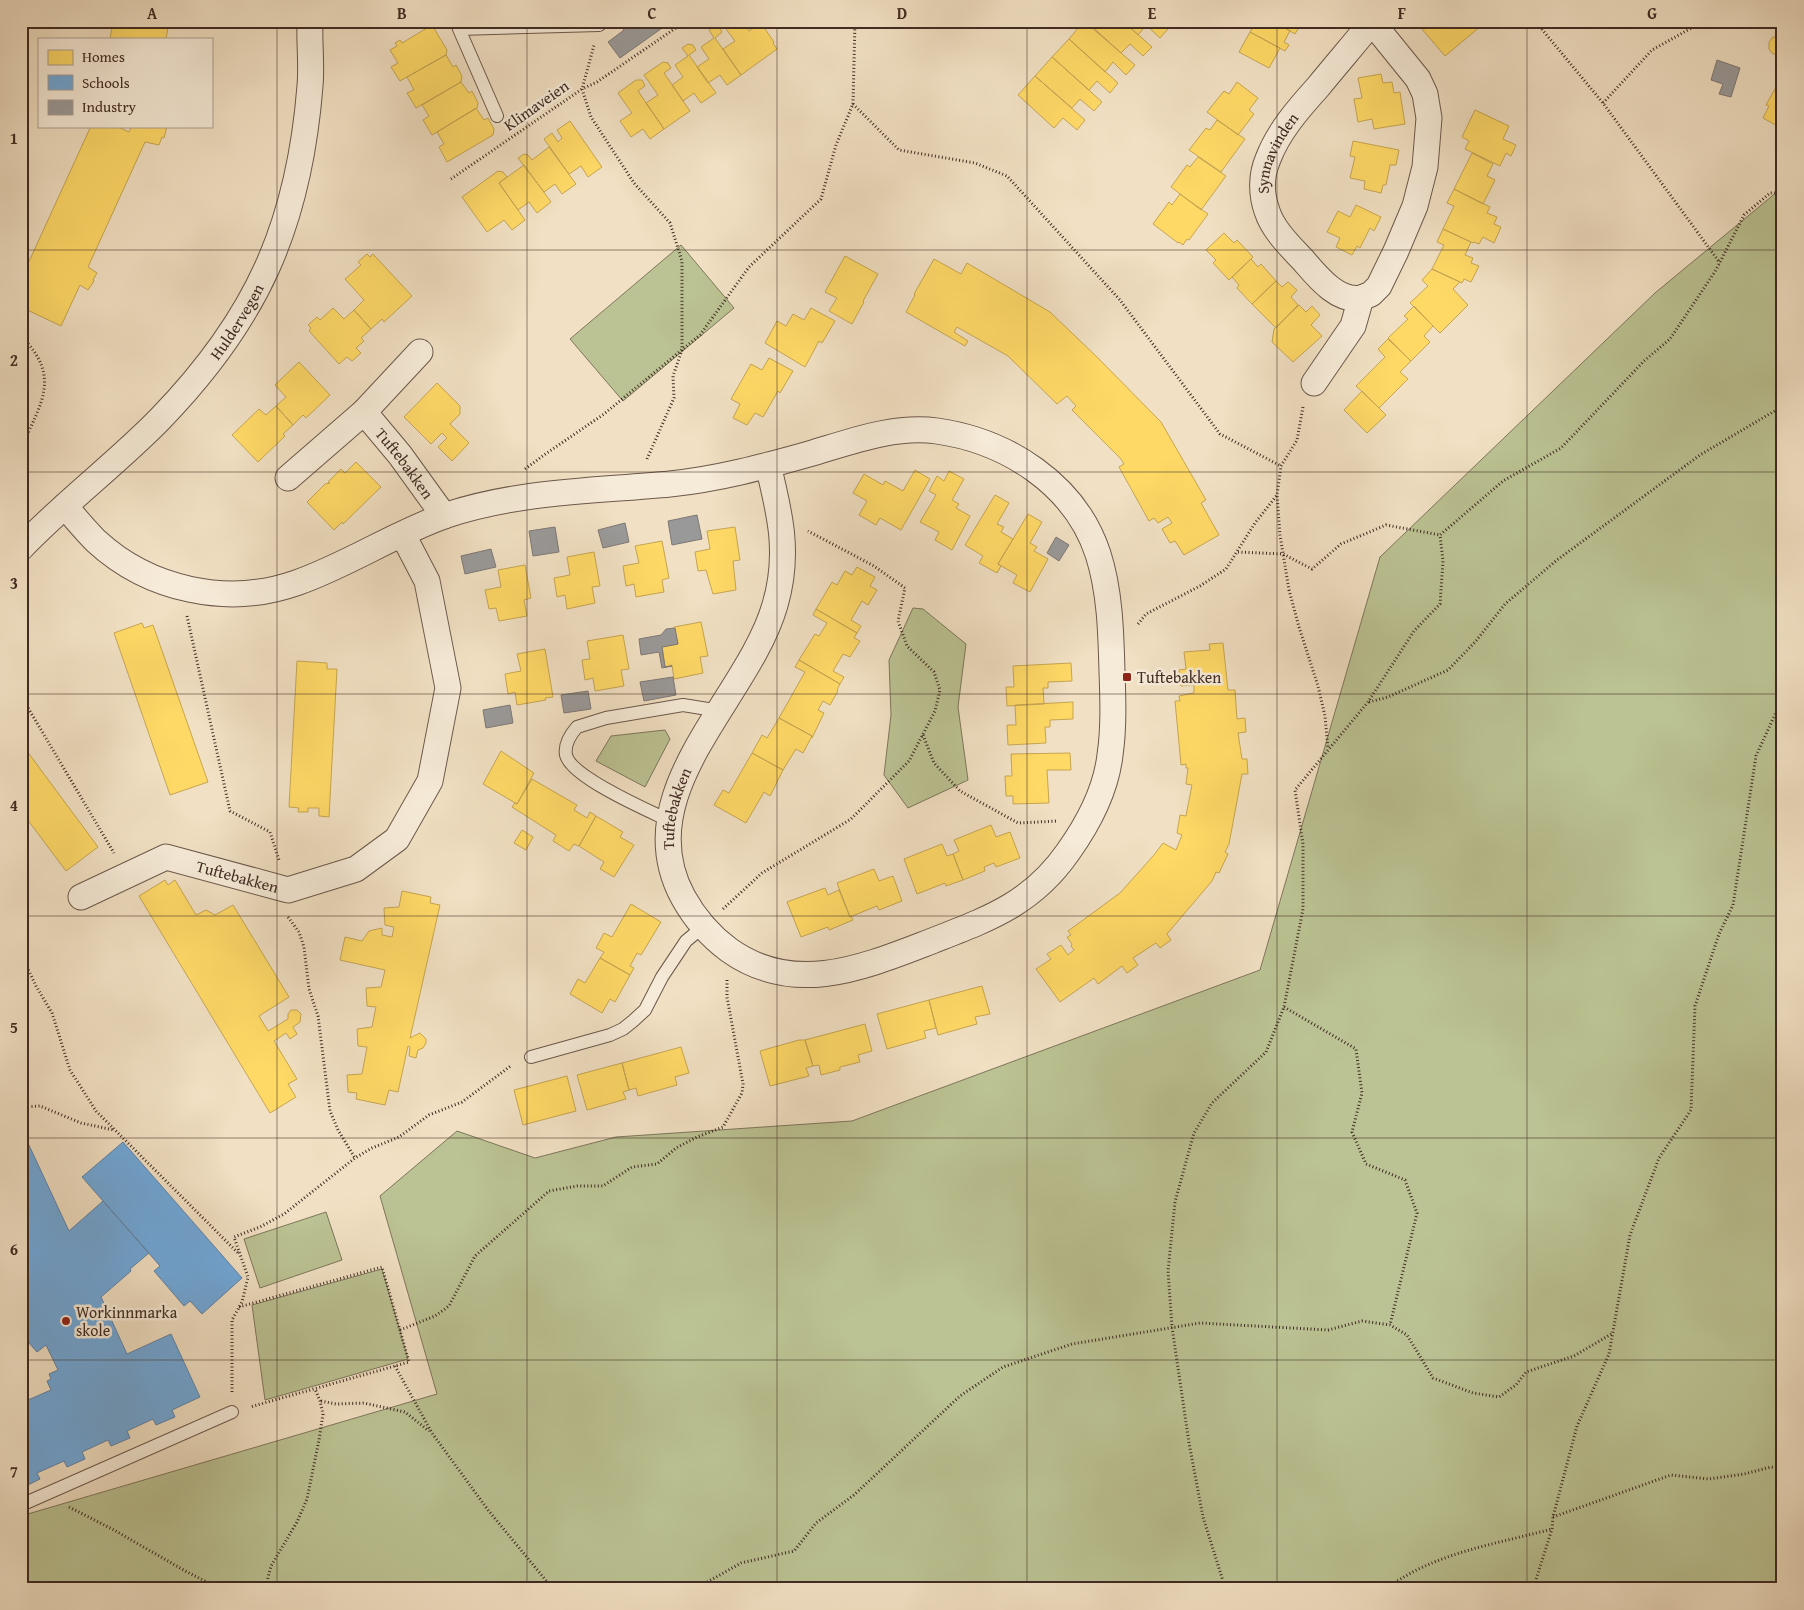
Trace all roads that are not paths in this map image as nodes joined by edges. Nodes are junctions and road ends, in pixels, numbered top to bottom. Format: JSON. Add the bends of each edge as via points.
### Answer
{"nodes":[{"id":1,"x":310,"y":21,"type":"edge"},
{"id":2,"x":1371,"y":22,"type":"edge"},
{"id":3,"x":602,"y":23,"type":"edge"},
{"id":4,"x":497,"y":116,"type":"dead end"},
{"id":5,"x":1361,"y":298,"type":"junction"},
{"id":6,"x":420,"y":352,"type":"dead end"},
{"id":7,"x":1314,"y":383,"type":"road end"},
{"id":8,"x":364,"y":412,"type":"junction"},
{"id":9,"x":768,"y":465,"type":"junction"},
{"id":10,"x":288,"y":478,"type":"dead end"},
{"id":11,"x":65,"y":506,"type":"junction"},
{"id":12,"x":444,"y":516,"type":"junction"},
{"id":13,"x":404,"y":534,"type":"junction"},
{"id":14,"x":21,"y":548,"type":"edge"},
{"id":15,"x":720,"y":711,"type":"junction"},
{"id":16,"x":668,"y":820,"type":"junction"},
{"id":17,"x":81,"y":897,"type":"dead end"},
{"id":18,"x":704,"y":926,"type":"junction"},
{"id":19,"x":531,"y":1057,"type":"road end"},
{"id":20,"x":232,"y":1412,"type":"road end"},
{"id":21,"x":21,"y":1505,"type":"edge"}],
"edges":[{"from":1,"to":11,"type":"street","name":"Huldervegen","via":[[310,83],[299,167],[283,229],[265,274],[236,325],[201,374],[159,419]]},
{"from":2,"to":5,"type":"street","name":"Synnavinden","via":[[1418,79],[1430,118],[1425,167],[1415,206],[1379,286]]},
{"from":2,"to":5,"type":"street","name":"Synnavinden","via":[[1285,128],[1268,159],[1263,186],[1271,220],[1310,269],[1338,294]]},
{"from":3,"to":4,"type":"lane","via":[[459,29]]},
{"from":5,"to":7,"type":"street","via":[[1353,326]]},
{"from":6,"to":8,"type":"street","name":"Tuftebakken"},
{"from":8,"to":10,"type":"street","name":"Tuftebakken"},
{"from":8,"to":12,"type":"street","name":"Tuftebakken"},
{"from":9,"to":12,"type":"street","name":"Tuftebakken","via":[[713,479],[506,500]]},
{"from":9,"to":15,"type":"street","name":"Tuftebakken","via":[[781,517],[783,568],[774,610],[752,660]]},
{"from":9,"to":18,"type":"street","name":"Tuftebakken","via":[[855,440],[922,429],[960,435],[1001,448],[1042,475],[1088,529],[1105,582],[1113,708],[1110,754],[1106,776],[1088,819],[1063,860],[1034,890],[992,917],[841,972],[802,976],[761,968],[714,939]]},
{"from":11,"to":13,"type":"street","name":"Tuftebakken","via":[[94,540],[140,571],[181,588],[225,594],[258,592],[296,583]]},
{"from":11,"to":14,"type":"street","name":"Huldervegen"},
{"from":12,"to":13,"type":"street","name":"Tuftebakken"},
{"from":13,"to":17,"type":"street","name":"Tuftebakken","via":[[427,582],[448,688],[430,781],[397,839],[356,869],[288,890],[166,856]]},
{"from":15,"to":16,"type":"street","name":"Tuftebakken","via":[[682,776]]},
{"from":15,"to":16,"type":"lane","via":[[682,705],[606,718],[576,727],[567,742],[566,754],[579,772]]},
{"from":16,"to":18,"type":"street","name":"Tuftebakken","via":[[670,863],[683,896]]},
{"from":18,"to":19,"type":"lane","via":[[686,941],[634,1021],[610,1035]]},
{"from":20,"to":21,"type":"lane"}]}
